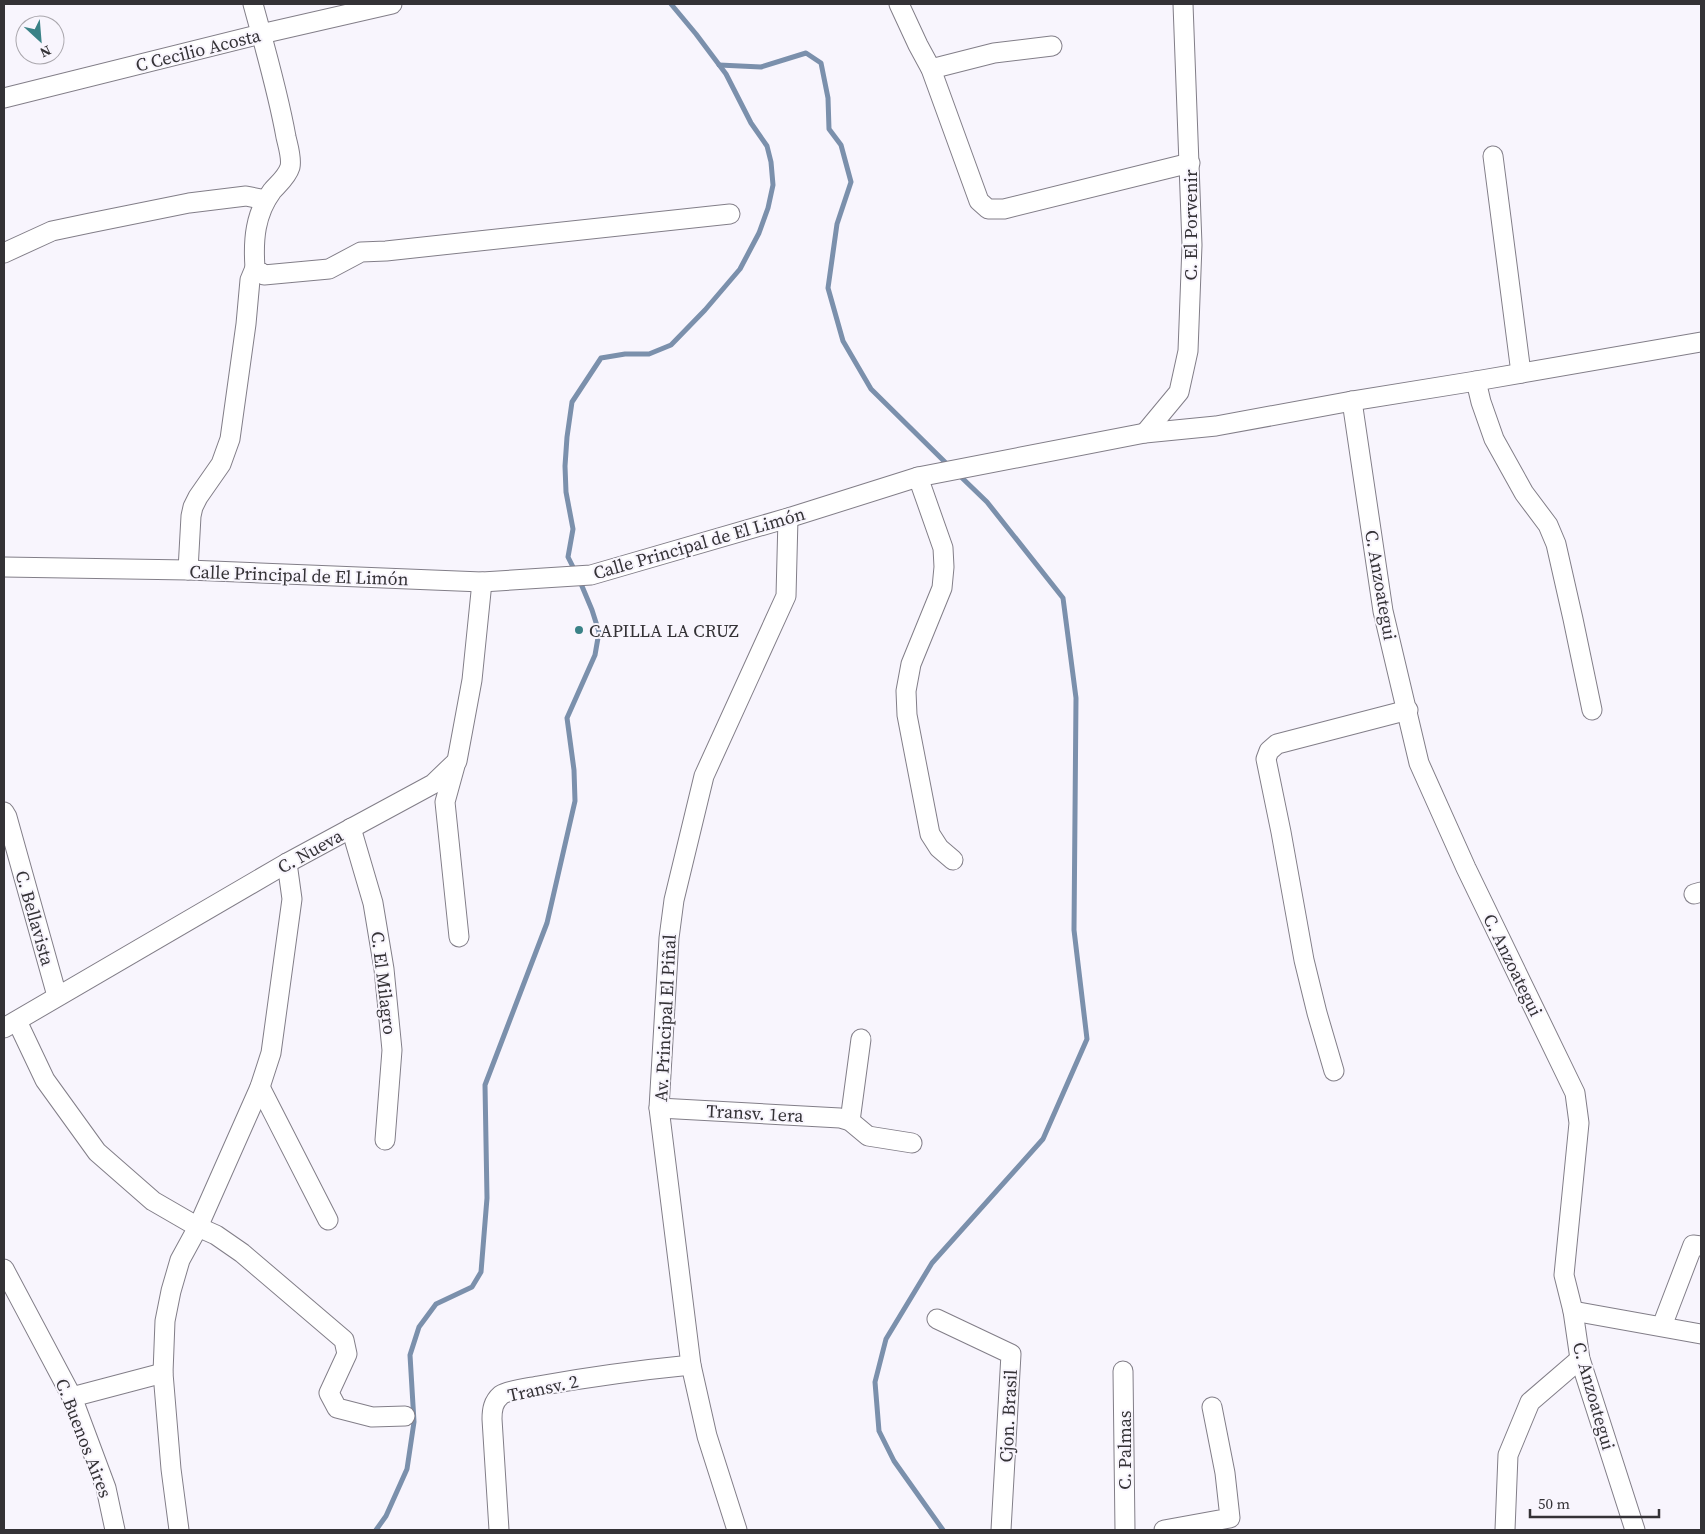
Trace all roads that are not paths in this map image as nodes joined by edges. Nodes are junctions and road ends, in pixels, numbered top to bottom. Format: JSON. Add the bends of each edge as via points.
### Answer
{"nodes":[{"id":1,"x":253,"y":4,"type":"edge"},
{"id":2,"x":392,"y":4,"type":"edge"},
{"id":3,"x":900,"y":4,"type":"edge"},
{"id":4,"x":1183,"y":4,"type":"edge"},
{"id":5,"x":261,"y":34,"type":"junction"},
{"id":6,"x":1052,"y":46,"type":"dead end"},
{"id":7,"x":931,"y":69,"type":"junction"},
{"id":8,"x":4,"y":98,"type":"edge"},
{"id":9,"x":1493,"y":156,"type":"dead end"},
{"id":10,"x":1190,"y":163,"type":"junction"},
{"id":11,"x":266,"y":200,"type":"junction"},
{"id":12,"x":730,"y":214,"type":"dead end"},
{"id":13,"x":4,"y":253,"type":"edge"},
{"id":14,"x":255,"y":268,"type":"junction"},
{"id":15,"x":1701,"y":342,"type":"edge"},
{"id":16,"x":1521,"y":374,"type":"junction"},
{"id":17,"x":1476,"y":381,"type":"junction"},
{"id":18,"x":1352,"y":401,"type":"junction"},
{"id":19,"x":1145,"y":433,"type":"junction"},
{"id":20,"x":918,"y":477,"type":"junction"},
{"id":21,"x":788,"y":518,"type":"junction"},
{"id":22,"x":4,"y":567,"type":"edge"},
{"id":23,"x":188,"y":570,"type":"junction"},
{"id":24,"x":482,"y":582,"type":"junction"},
{"id":25,"x":1408,"y":710,"type":"junction"},
{"id":26,"x":1592,"y":710,"type":"dead end"},
{"id":27,"x":457,"y":761,"type":"junction"},
{"id":28,"x":4,"y":812,"type":"edge"},
{"id":29,"x":350,"y":828,"type":"junction"},
{"id":30,"x":953,"y":860,"type":"dead end"},
{"id":31,"x":287,"y":863,"type":"junction"},
{"id":32,"x":459,"y":937,"type":"dead end"},
{"id":33,"x":57,"y":996,"type":"junction"},
{"id":34,"x":10,"y":1024,"type":"edge"},
{"id":35,"x":861,"y":1039,"type":"dead end"},
{"id":36,"x":1334,"y":1071,"type":"dead end"},
{"id":37,"x":260,"y":1088,"type":"junction"},
{"id":38,"x":659,"y":1108,"type":"junction"},
{"id":39,"x":850,"y":1121,"type":"junction"},
{"id":40,"x":385,"y":1140,"type":"dead end"},
{"id":41,"x":912,"y":1143,"type":"dead end"},
{"id":42,"x":328,"y":1220,"type":"dead end"},
{"id":43,"x":198,"y":1227,"type":"junction"},
{"id":44,"x":1701,"y":1246,"type":"edge"},
{"id":45,"x":4,"y":1270,"type":"edge"},
{"id":46,"x":1573,"y":1311,"type":"junction"},
{"id":47,"x":936,"y":1319,"type":"dead end"},
{"id":48,"x":1662,"y":1326,"type":"junction"},
{"id":49,"x":1701,"y":1334,"type":"edge"},
{"id":50,"x":1580,"y":1359,"type":"junction"},
{"id":51,"x":691,"y":1365,"type":"junction"},
{"id":52,"x":1123,"y":1371,"type":"dead end"},
{"id":53,"x":163,"y":1373,"type":"junction"},
{"id":54,"x":72,"y":1397,"type":"junction"},
{"id":55,"x":1212,"y":1408,"type":"dead end"},
{"id":56,"x":405,"y":1416,"type":"dead end"},
{"id":57,"x":114,"y":1530,"type":"edge"},
{"id":58,"x":179,"y":1530,"type":"edge"},
{"id":59,"x":499,"y":1530,"type":"edge"},
{"id":60,"x":737,"y":1530,"type":"edge"},
{"id":61,"x":1001,"y":1530,"type":"edge"},
{"id":62,"x":1125,"y":1530,"type":"edge"},
{"id":63,"x":1164,"y":1530,"type":"edge"},
{"id":64,"x":1505,"y":1530,"type":"edge"},
{"id":65,"x":1635,"y":1530,"type":"edge"}],
"edges":[{"from":1,"to":5,"type":"street"},
{"from":2,"to":5,"type":"street","name":"C Cecilio Acosta"},
{"from":3,"to":7,"type":"street"},
{"from":4,"to":10,"type":"street","name":"C. El Porvenir"},
{"from":5,"to":8,"type":"street","name":"C Cecilio Acosta"},
{"from":5,"to":11,"type":"street","via":[[290,167]]},
{"from":6,"to":7,"type":"street","via":[[994,53]]},
{"from":7,"to":10,"type":"street","via":[[979,201],[988,209],[1004,209]]},
{"from":9,"to":16,"type":"street"},
{"from":10,"to":19,"type":"street","name":"C. El Porvenir","via":[[1192,245],[1188,351],[1179,392]]},
{"from":11,"to":13,"type":"street","via":[[246,196],[189,203],[90,222],[52,231]]},
{"from":11,"to":14,"type":"street","via":[[257,221]]},
{"from":12,"to":14,"type":"street","via":[[362,252],[329,269],[314,272],[264,275]]},
{"from":14,"to":23,"type":"street","via":[[250,280],[230,438],[221,464],[198,497],[190,516]]},
{"from":15,"to":16,"type":"street","name":"Calle Principal de El Limón"},
{"from":16,"to":17,"type":"street","name":"Calle Principal de El Limón"},
{"from":17,"to":18,"type":"street","name":"Calle Principal de El Limón"},
{"from":17,"to":26,"type":"street","via":[[1494,439],[1524,493],[1548,525],[1556,544]]},
{"from":18,"to":19,"type":"street","name":"Calle Principal de El Limón","via":[[1216,426]]},
{"from":18,"to":25,"type":"street","name":"C. Anzoategui","via":[[1384,611]]},
{"from":19,"to":20,"type":"street","name":"Calle Principal de El Limón"},
{"from":20,"to":21,"type":"street","name":"Calle Principal de El Limón"},
{"from":20,"to":30,"type":"street","via":[[942,548],[944,567],[942,588],[911,664],[906,691],[907,715],[930,834],[939,848]]},
{"from":21,"to":24,"type":"street","name":"Calle Principal de El Limón","via":[[589,576]]},
{"from":21,"to":38,"type":"street","name":"Av. Principal El Piñal","via":[[786,596],[704,776],[674,900],[668,938]]},
{"from":22,"to":23,"type":"street","name":"Calle Principal de El Limón"},
{"from":23,"to":24,"type":"street","name":"Calle Principal de El Limón"},
{"from":24,"to":27,"type":"street","via":[[472,680]]},
{"from":25,"to":36,"type":"street","via":[[1277,744],[1266,759],[1304,960]]},
{"from":25,"to":46,"type":"street","name":"C. Anzoategui","via":[[1420,763],[1466,868],[1574,1093],[1579,1123],[1564,1275]]},
{"from":27,"to":29,"type":"street","name":"C. Nueva","via":[[433,784]]},
{"from":27,"to":32,"type":"street","via":[[444,802]]},
{"from":28,"to":33,"type":"street","name":"C. Bellavista"},
{"from":29,"to":31,"type":"street","name":"C. Nueva"},
{"from":29,"to":40,"type":"street","name":"C. El Milagro","via":[[373,903],[384,969],[392,1050]]},
{"from":31,"to":33,"type":"street","name":"C. Nueva"},
{"from":31,"to":37,"type":"street","via":[[292,899],[271,1053]]},
{"from":33,"to":34,"type":"street","name":"C. Nueva"},
{"from":34,"to":43,"type":"street","via":[[45,1080],[97,1152],[153,1201]]},
{"from":35,"to":39,"type":"street"},
{"from":37,"to":42,"type":"street"},
{"from":37,"to":43,"type":"street"},
{"from":38,"to":39,"type":"street","name":"Transv. 1era"},
{"from":38,"to":51,"type":"street","name":"Av. Principal El Piñal"},
{"from":39,"to":41,"type":"street","via":[[868,1136]]},
{"from":43,"to":53,"type":"street","via":[[180,1260],[171,1291],[165,1321]]},
{"from":43,"to":56,"type":"street","via":[[242,1253],[344,1340],[347,1354],[329,1393],[337,1408],[372,1417]]},
{"from":44,"to":48,"type":"street","via":[[1693,1245]]},
{"from":45,"to":54,"type":"street","name":"C. Buenos Aires"},
{"from":46,"to":48,"type":"street"},
{"from":46,"to":50,"type":"street","name":"C. Anzoategui"},
{"from":47,"to":61,"type":"street","name":"Cjon. Brasil","via":[[1012,1354]]},
{"from":48,"to":49,"type":"street"},
{"from":50,"to":64,"type":"street","via":[[1530,1402],[1508,1455]]},
{"from":50,"to":65,"type":"street","name":"C. Anzoategui"},
{"from":51,"to":59,"type":"street","name":"Transv. 2","via":[[597,1376],[502,1395],[493,1406],[492,1419]]},
{"from":51,"to":60,"type":"street","name":"Av. Principal El Piñal","via":[[707,1436]]},
{"from":52,"to":62,"type":"street","name":"C. Palmas"},
{"from":53,"to":54,"type":"street"},
{"from":53,"to":58,"type":"street"},
{"from":54,"to":57,"type":"street","name":"C. Buenos Aires","via":[[106,1488]]},
{"from":55,"to":63,"type":"street","via":[[1230,1518]]}]}
